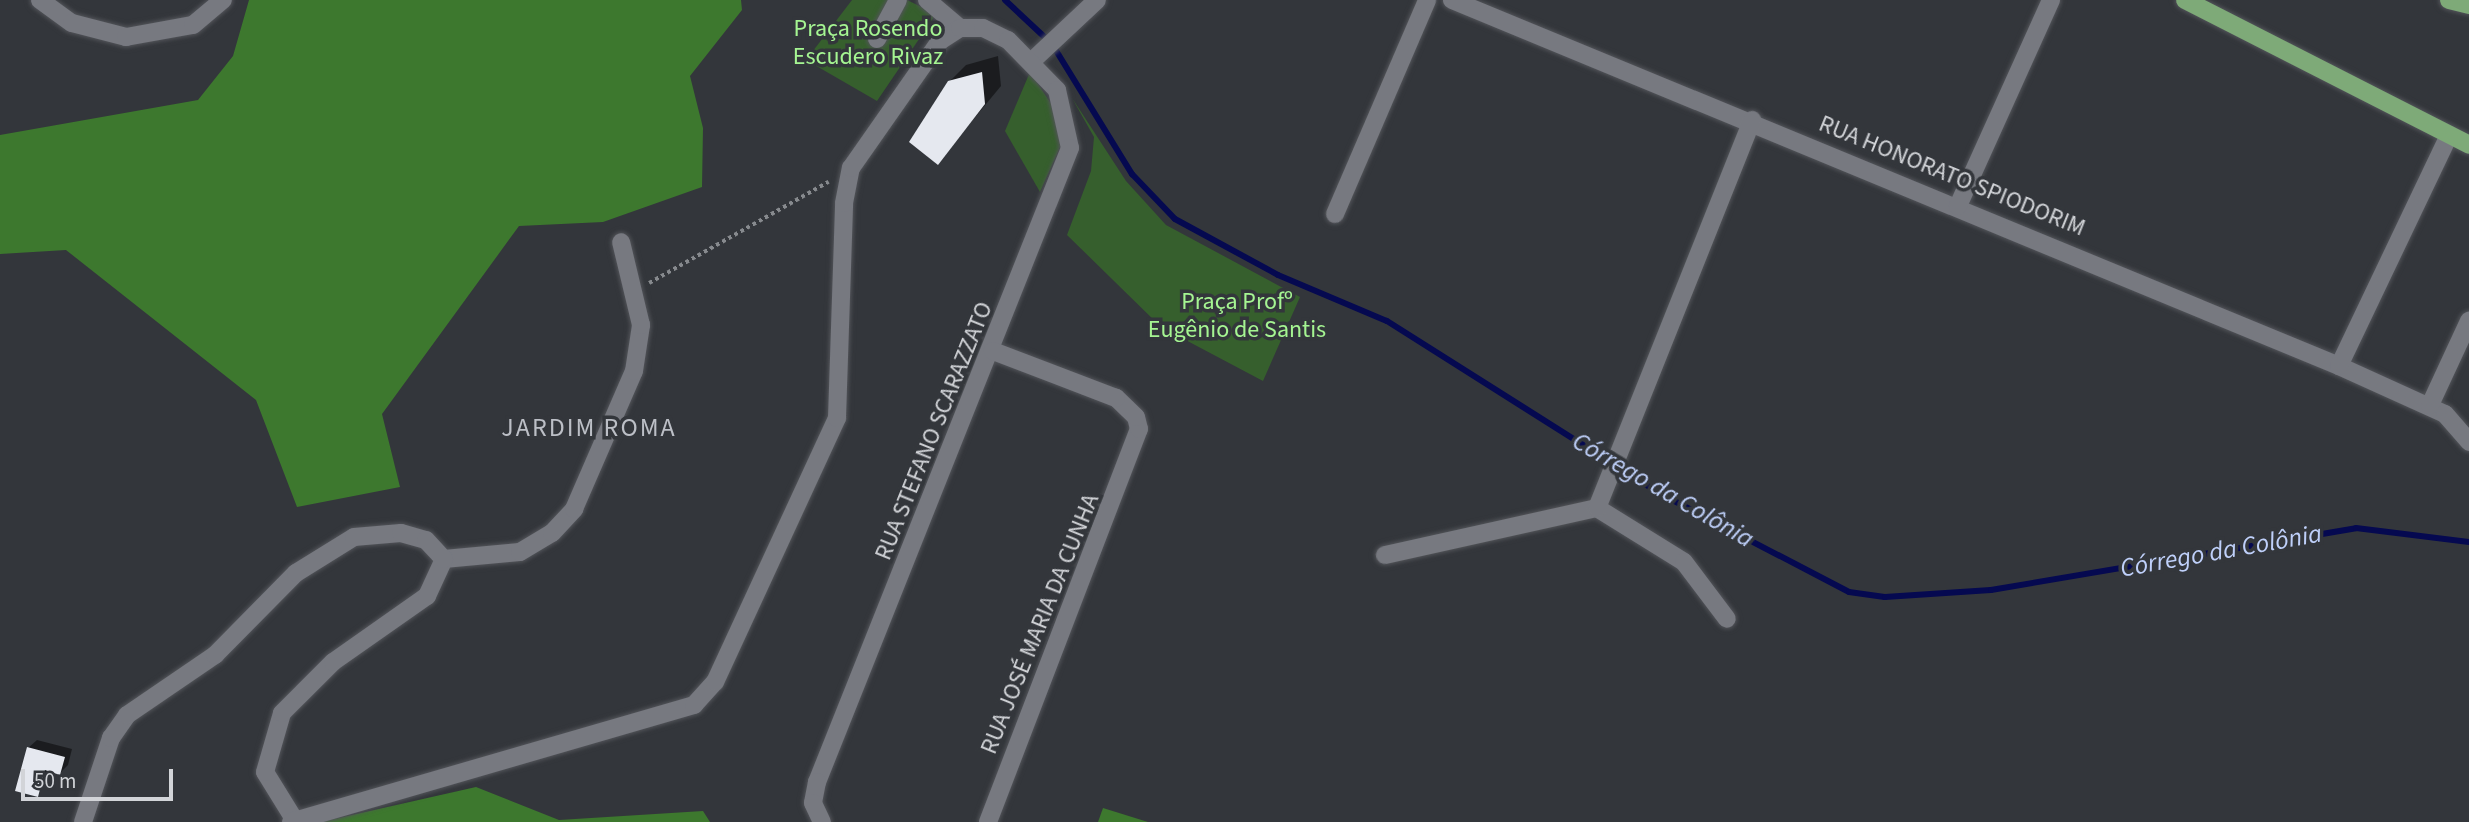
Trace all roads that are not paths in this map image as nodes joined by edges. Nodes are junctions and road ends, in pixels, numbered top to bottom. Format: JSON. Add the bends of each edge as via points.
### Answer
{"nodes":[{"id":1,"x":40,"y":0,"type":"edge"},
{"id":2,"x":223,"y":0,"type":"edge"},
{"id":3,"x":898,"y":0,"type":"edge"},
{"id":4,"x":926,"y":0,"type":"edge"},
{"id":5,"x":1097,"y":0,"type":"edge"},
{"id":6,"x":1427,"y":0,"type":"edge"},
{"id":7,"x":1452,"y":0,"type":"edge"},
{"id":8,"x":2051,"y":0,"type":"edge"},
{"id":9,"x":2185,"y":0,"type":"edge"},
{"id":10,"x":2449,"y":0,"type":"edge"},
{"id":11,"x":2469,"y":5,"type":"edge"},
{"id":12,"x":960,"y":28,"type":"junction"},
{"id":13,"x":877,"y":39,"type":"dead end"},
{"id":14,"x":1038,"y":56,"type":"junction"},
{"id":15,"x":1752,"y":120,"type":"junction"},
{"id":16,"x":2449,"y":135,"type":"junction"},
{"id":17,"x":2469,"y":145,"type":"edge"},
{"id":18,"x":1958,"y":206,"type":"junction"},
{"id":19,"x":1335,"y":214,"type":"dead end"},
{"id":20,"x":621,"y":242,"type":"dead end"},
{"id":21,"x":2469,"y":321,"type":"edge"},
{"id":22,"x":993,"y":351,"type":"junction"},
{"id":23,"x":2339,"y":366,"type":"junction"},
{"id":24,"x":2430,"y":405,"type":"junction"},
{"id":25,"x":2469,"y":442,"type":"edge"},
{"id":26,"x":1597,"y":509,"type":"junction"},
{"id":27,"x":1385,"y":555,"type":"dead end"},
{"id":28,"x":444,"y":559,"type":"junction"},
{"id":29,"x":1727,"y":620,"type":"dead end"},
{"id":30,"x":292,"y":821,"type":"edge"},
{"id":31,"x":83,"y":822,"type":"edge"},
{"id":32,"x":822,"y":822,"type":"edge"},
{"id":33,"x":988,"y":822,"type":"edge"}],
"edges":[{"from":1,"to":2,"type":"street","via":[[72,23],[126,37],[193,25]]},
{"from":3,"to":13,"type":"street"},
{"from":4,"to":12,"type":"street"},
{"from":5,"to":14,"type":"street"},
{"from":6,"to":19,"type":"street"},
{"from":7,"to":15,"type":"street","name":"RUA HONORATO SPIODORIM"},
{"from":8,"to":18,"type":"street"},
{"from":9,"to":16,"type":"main road"},
{"from":10,"to":11,"type":"main road"},
{"from":12,"to":14,"type":"street","name":"RUA STEFANO SCARAZZATO","via":[[983,28]]},
{"from":12,"to":30,"type":"street","via":[[912,75],[852,168],[844,203],[837,418],[715,682],[694,705],[666,717]]},
{"from":14,"to":22,"type":"street","name":"RUA STEFANO SCARAZZATO","via":[[1058,90],[1070,148]]},
{"from":15,"to":18,"type":"street","name":"RUA HONORATO SPIODORIM"},
{"from":15,"to":26,"type":"street","via":[[1631,435]]},
{"from":16,"to":17,"type":"main road"},
{"from":16,"to":23,"type":"street"},
{"from":18,"to":23,"type":"street","name":"RUA HONORATO SPIODORIM"},
{"from":20,"to":28,"type":"street","via":[[641,325],[634,371],[574,509],[552,533],[520,552]]},
{"from":21,"to":24,"type":"street"},
{"from":22,"to":32,"type":"street","name":"RUA STEFANO SCARAZZATO","via":[[817,782],[813,803]]},
{"from":22,"to":33,"type":"street","name":"RUA JOSÉ MARIA DA CUNHA","via":[[1116,398],[1136,417],[1137,445]]},
{"from":23,"to":24,"type":"street","name":"RUA HONORATO SPIODORIM"},
{"from":24,"to":25,"type":"street"},
{"from":26,"to":27,"type":"street"},
{"from":26,"to":29,"type":"street","via":[[1685,562]]},
{"from":28,"to":30,"type":"street","via":[[427,596],[333,662],[282,713],[265,772]]},
{"from":28,"to":31,"type":"street","via":[[426,540],[401,533],[354,537],[296,573],[215,655],[127,715],[111,738]]}]}
